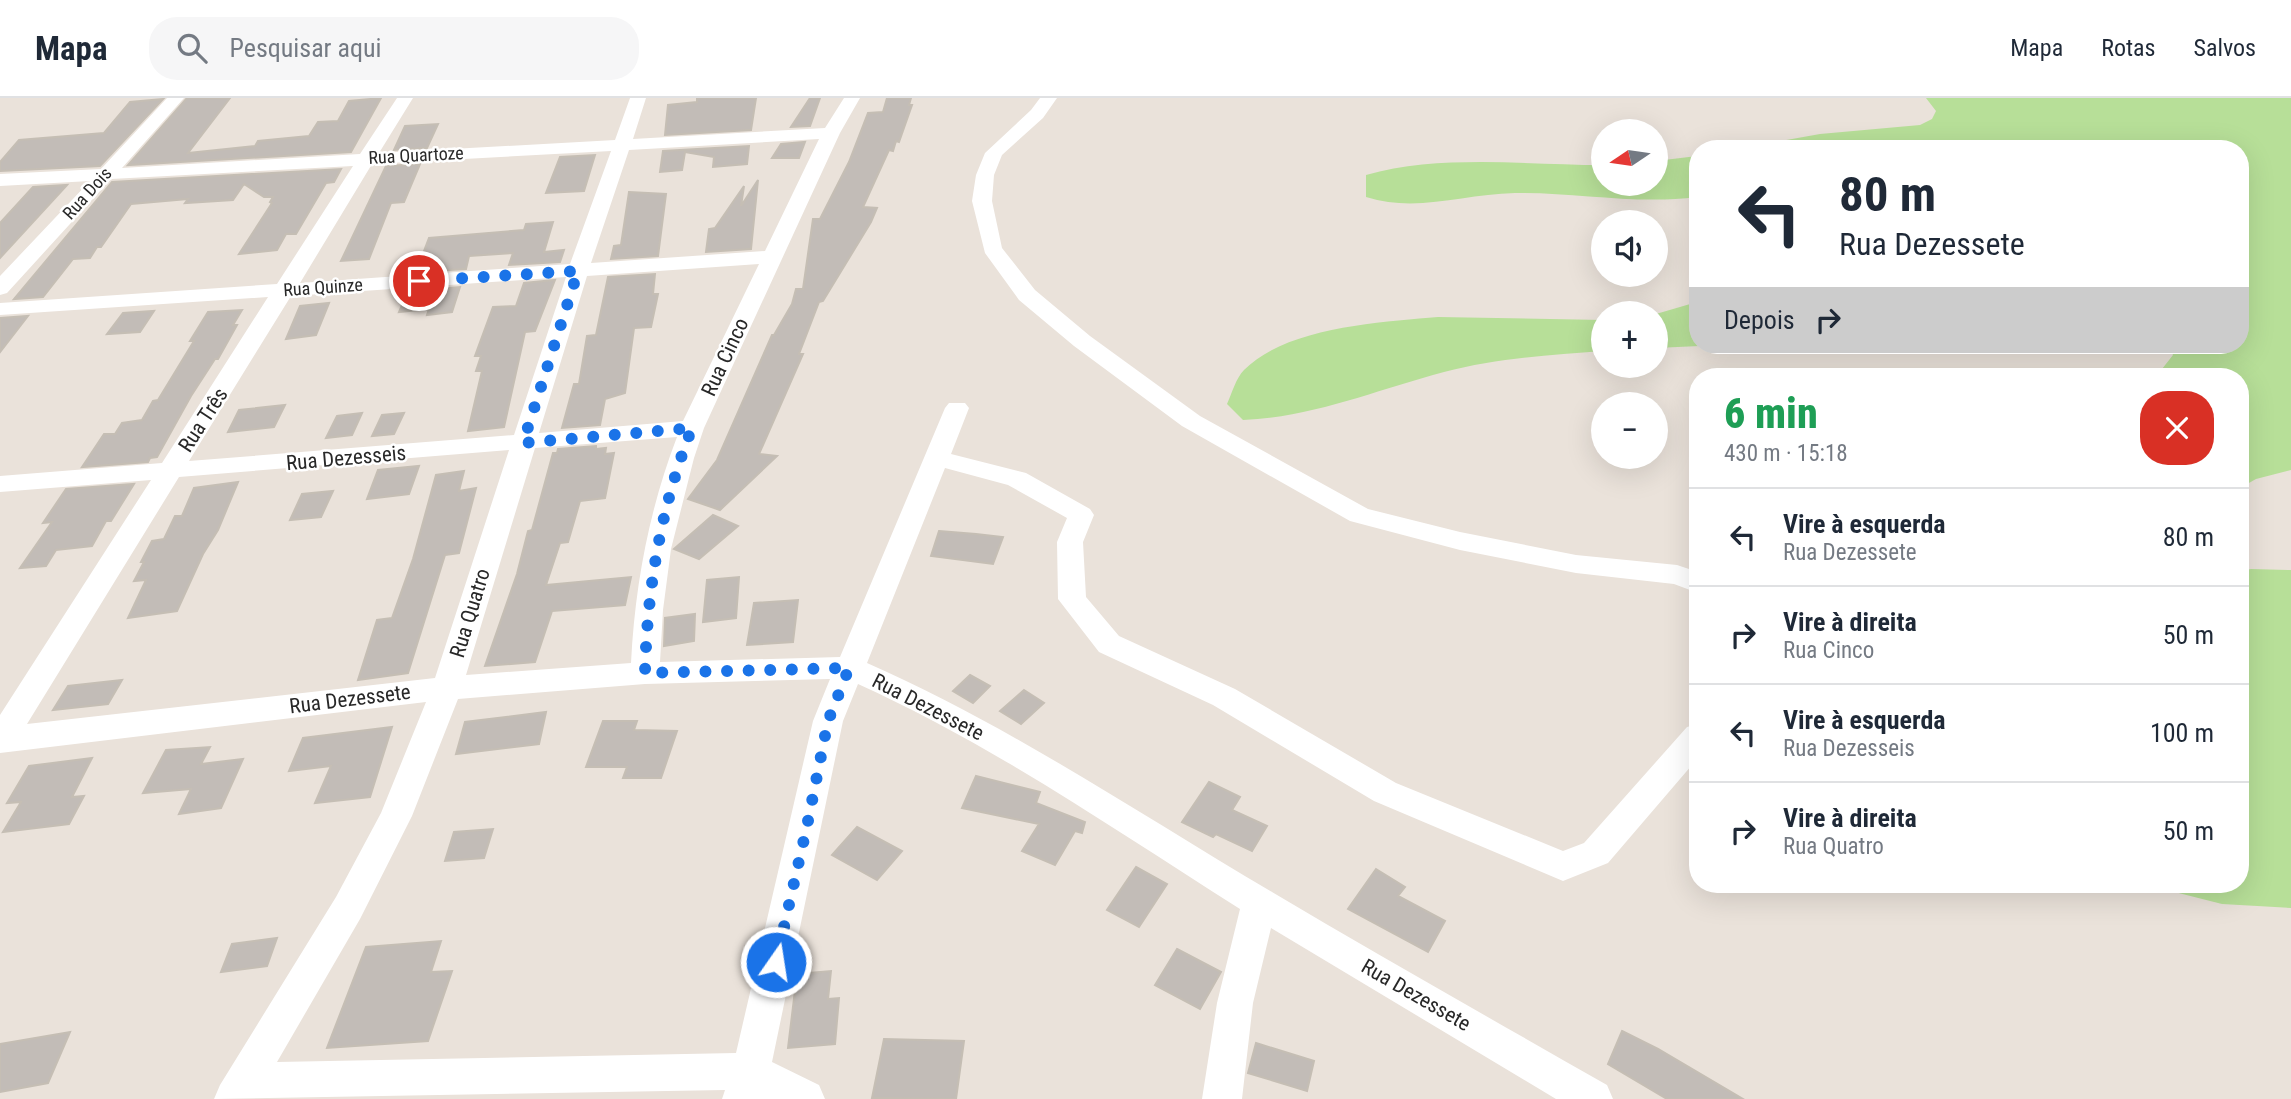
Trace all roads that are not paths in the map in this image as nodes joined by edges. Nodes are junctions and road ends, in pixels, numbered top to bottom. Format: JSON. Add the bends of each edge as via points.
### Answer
{"nodes":[{"id":1,"x":176,"y":98,"type":"edge"},
{"id":2,"x":405,"y":98,"type":"edge"},
{"id":3,"x":638,"y":98,"type":"edge"},
{"id":4,"x":852,"y":98,"type":"edge"},
{"id":5,"x":1049,"y":98,"type":"edge"},
{"id":6,"x":831,"y":133,"type":"junction"},
{"id":7,"x":623,"y":144,"type":"junction"},
{"id":8,"x":367,"y":158,"type":"junction"},
{"id":9,"x":105,"y":174,"type":"junction"},
{"id":10,"x":0,"y":180,"type":"edge"},
{"id":11,"x":773,"y":257,"type":"junction"},
{"id":12,"x":578,"y":271,"type":"junction"},
{"id":13,"x":0,"y":289,"type":"edge"},
{"id":14,"x":286,"y":289,"type":"junction"},
{"id":15,"x":0,"y":309,"type":"edge"},
{"id":16,"x":957,"y":408,"type":"dead end"},
{"id":17,"x":692,"y":428,"type":"junction"},
{"id":18,"x":523,"y":443,"type":"junction"},
{"id":19,"x":937,"y":458,"type":"junction"},
{"id":20,"x":170,"y":472,"type":"junction"},
{"id":21,"x":0,"y":484,"type":"edge"},
{"id":22,"x":1689,"y":580,"type":"edge"},
{"id":23,"x":849,"y":668,"type":"junction"},
{"id":24,"x":645,"y":673,"type":"junction"},
{"id":25,"x":447,"y":688,"type":"junction"},
{"id":26,"x":1,"y":740,"type":"edge"},
{"id":27,"x":1689,"y":746,"type":"edge"},
{"id":28,"x":1259,"y":903,"type":"junction"},
{"id":29,"x":746,"y":1085,"type":"edge"},
{"id":30,"x":239,"y":1091,"type":"edge"},
{"id":31,"x":805,"y":1099,"type":"edge"},
{"id":32,"x":1222,"y":1099,"type":"edge"},
{"id":33,"x":1593,"y":1099,"type":"edge"}],
"edges":[{"from":1,"to":9,"type":"street","name":"Rua Dois"},
{"from":2,"to":8,"type":"street","name":"Rua Três"},
{"from":3,"to":7,"type":"street","name":"Rua Quatro"},
{"from":4,"to":6,"type":"street","name":"Rua Cinco"},
{"from":5,"to":22,"type":"street","via":[[994,153],[982,201],[992,249],[1027,295],[1082,341],[1191,421],[1359,515],[1576,564]]},
{"from":6,"to":7,"type":"street","name":"Rua Quartoze"},
{"from":6,"to":11,"type":"street","name":"Rua Cinco"},
{"from":7,"to":8,"type":"street","name":"Rua Quartoze"},
{"from":7,"to":12,"type":"street","name":"Rua Quatro"},
{"from":8,"to":9,"type":"street","name":"Rua Quartoze"},
{"from":8,"to":14,"type":"street","name":"Rua Três"},
{"from":9,"to":10,"type":"street","name":"Rua Quartoze"},
{"from":9,"to":13,"type":"street","name":"Rua Dois"},
{"from":11,"to":12,"type":"street","name":"Rua Quinze"},
{"from":11,"to":17,"type":"street","name":"Rua Cinco"},
{"from":12,"to":14,"type":"street","name":"Rua Quinze"},
{"from":12,"to":18,"type":"street","name":"Rua Quatro"},
{"from":14,"to":15,"type":"street","name":"Rua Quinze"},
{"from":14,"to":20,"type":"street","name":"Rua Três"},
{"from":16,"to":19,"type":"street"},
{"from":17,"to":18,"type":"street","name":"Rua Dezesseis"},
{"from":17,"to":24,"type":"street","name":"Rua Cinco","via":[[667,499],[656,556]]},
{"from":18,"to":20,"type":"street","name":"Rua Dezesseis"},
{"from":18,"to":25,"type":"street","name":"Rua Quatro"},
{"from":19,"to":23,"type":"street"},
{"from":19,"to":27,"type":"street","via":[[1017,479],[1081,515],[1070,542],[1072,599],[1109,644],[1224,698],[1385,792],[1563,866],[1596,853]]},
{"from":20,"to":21,"type":"street","name":"Rua Dezesseis"},
{"from":20,"to":26,"type":"street","name":"Rua Três"},
{"from":23,"to":24,"type":"street","name":"Rua Dezessete"},
{"from":23,"to":28,"type":"street","name":"Rua Dezessete","via":[[917,698],[1022,755]]},
{"from":23,"to":29,"type":"street","via":[[828,721]]},
{"from":24,"to":25,"type":"street","name":"Rua Dezessete"},
{"from":25,"to":26,"type":"street","name":"Rua Dezessete"},
{"from":25,"to":30,"type":"street","name":"Rua Quatro","via":[[396,816],[348,908]]},
{"from":28,"to":32,"type":"street","via":[[1234,1003]]},
{"from":28,"to":33,"type":"street","name":"Rua Dezessete"},
{"from":29,"to":30,"type":"street"},
{"from":29,"to":31,"type":"street"}]}
